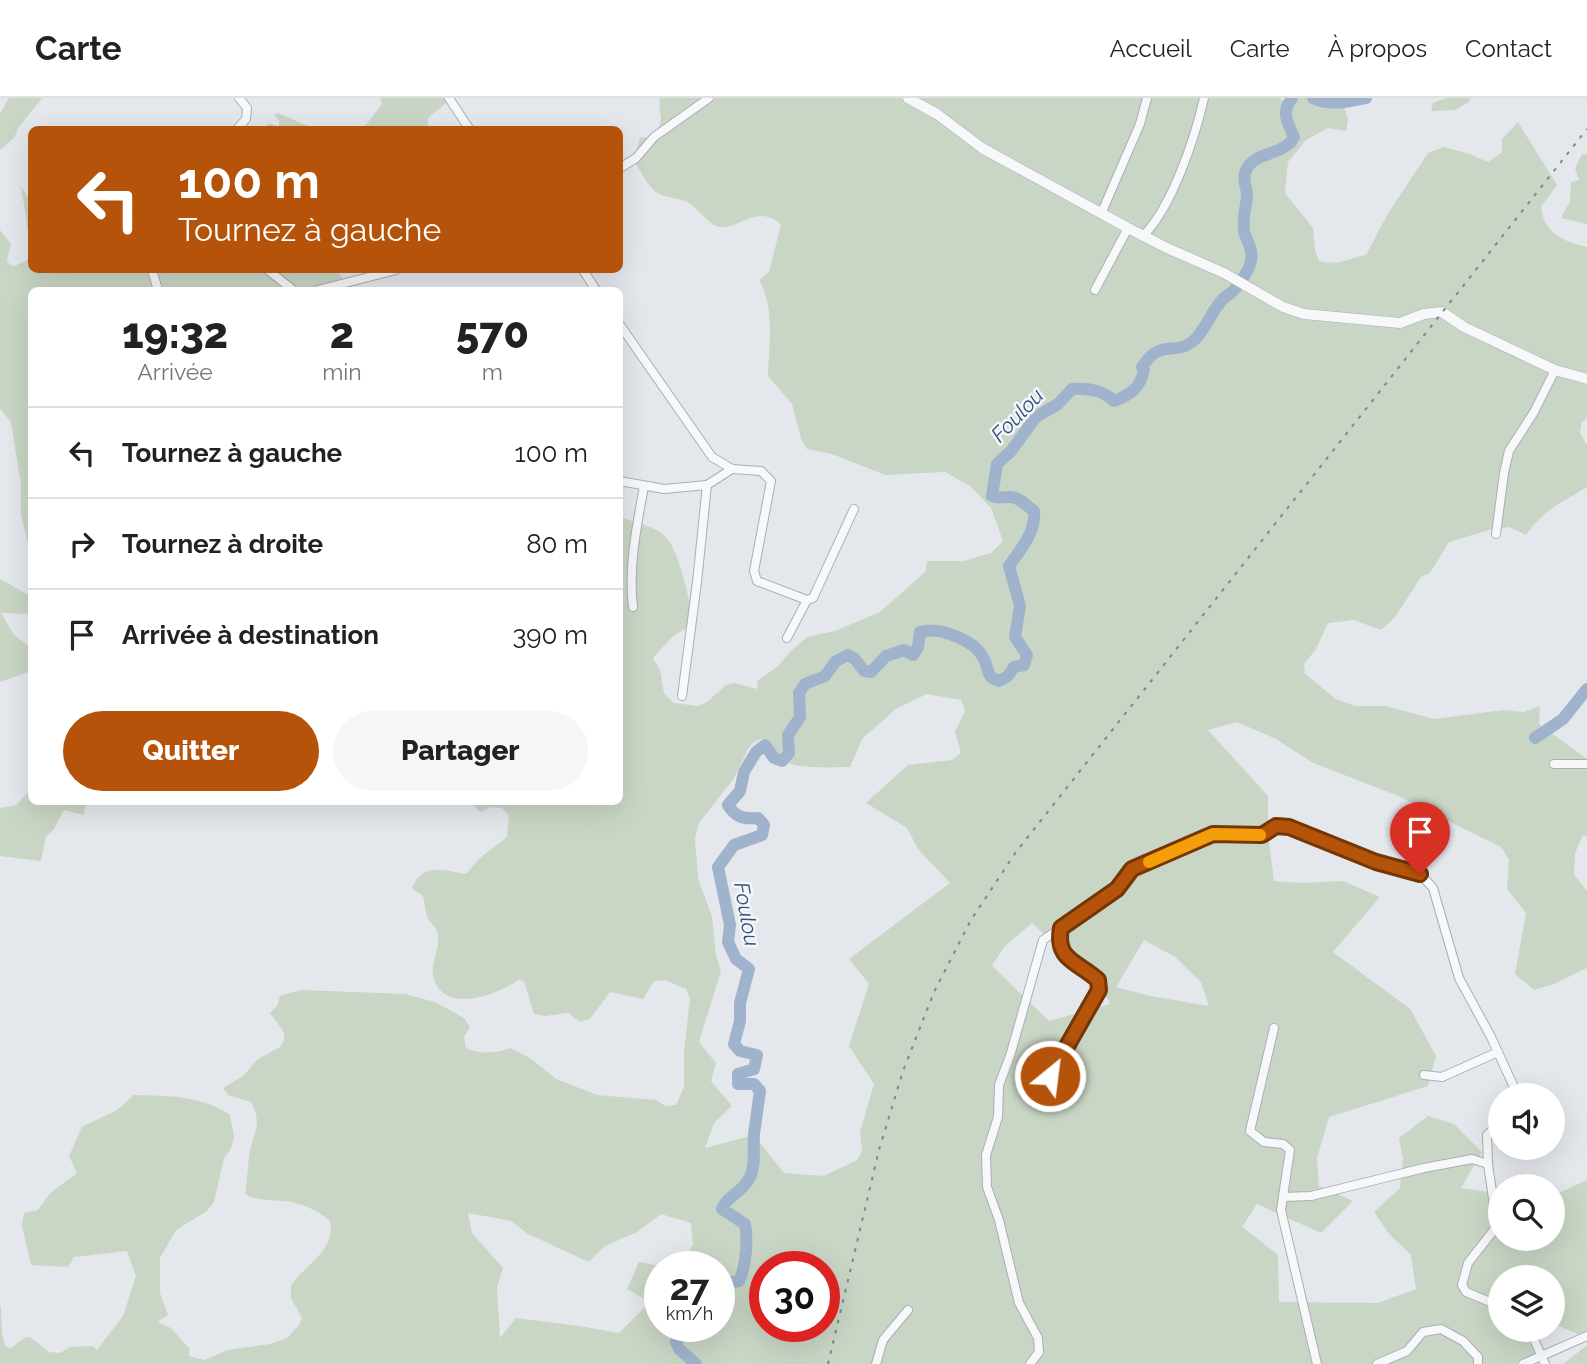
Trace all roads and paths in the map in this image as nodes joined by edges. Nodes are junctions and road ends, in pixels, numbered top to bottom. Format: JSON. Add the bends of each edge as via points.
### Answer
{"nodes":[{"id":1,"x":239,"y":98,"type":"edge"},
{"id":2,"x":449,"y":98,"type":"edge"},
{"id":3,"x":709,"y":98,"type":"edge"},
{"id":4,"x":908,"y":98,"type":"edge"},
{"id":5,"x":1147,"y":98,"type":"edge"},
{"id":6,"x":1204,"y":98,"type":"edge"},
{"id":7,"x":240,"y":126,"type":"edge"},
{"id":8,"x":467,"y":126,"type":"edge"},
{"id":9,"x":623,"y":166,"type":"edge"},
{"id":10,"x":1101,"y":214,"type":"junction"},
{"id":11,"x":1128,"y":228,"type":"junction"},
{"id":12,"x":1143,"y":236,"type":"junction"},
{"id":13,"x":272,"y":273,"type":"edge"},
{"id":14,"x":384,"y":273,"type":"edge"},
{"id":15,"x":289,"y":287,"type":"edge"},
{"id":16,"x":330,"y":287,"type":"edge"},
{"id":17,"x":1095,"y":289,"type":"dead end"},
{"id":18,"x":623,"y":329,"type":"edge"},
{"id":19,"x":1555,"y":370,"type":"junction"},
{"id":20,"x":1587,"y":379,"type":"edge"},
{"id":21,"x":732,"y":469,"type":"junction"},
{"id":22,"x":623,"y":482,"type":"edge"},
{"id":23,"x":706,"y":485,"type":"junction"},
{"id":24,"x":644,"y":486,"type":"junction"},
{"id":25,"x":854,"y":509,"type":"dead end"},
{"id":26,"x":1496,"y":534,"type":"dead end"},
{"id":27,"x":807,"y":600,"type":"junction"},
{"id":28,"x":634,"y":607,"type":"dead end"},
{"id":29,"x":788,"y":638,"type":"dead end"},
{"id":30,"x":682,"y":696,"type":"dead end"},
{"id":31,"x":1554,"y":764,"type":"dead end"},
{"id":32,"x":1587,"y":764,"type":"edge"},
{"id":33,"x":1061,"y":928,"type":"junction"},
{"id":34,"x":1274,"y":1028,"type":"dead end"},
{"id":35,"x":1498,"y":1052,"type":"junction"},
{"id":36,"x":1424,"y":1075,"type":"dead end"},
{"id":37,"x":1050,"y":1076,"type":"dead end"},
{"id":38,"x":1512,"y":1083,"type":"edge"},
{"id":39,"x":1488,"y":1134,"type":"edge"},
{"id":40,"x":1488,"y":1164,"type":"junction"},
{"id":41,"x":1283,"y":1197,"type":"junction"},
{"id":42,"x":1488,"y":1301,"type":"edge"},
{"id":43,"x":908,"y":1310,"type":"dead end"},
{"id":44,"x":1587,"y":1336,"type":"edge"},
{"id":45,"x":1535,"y":1342,"type":"edge"},
{"id":46,"x":1543,"y":1360,"type":"edge"},
{"id":47,"x":876,"y":1364,"type":"edge"},
{"id":48,"x":1030,"y":1364,"type":"edge"},
{"id":49,"x":1317,"y":1364,"type":"edge"},
{"id":50,"x":1377,"y":1364,"type":"edge"},
{"id":51,"x":1478,"y":1364,"type":"edge"},
{"id":52,"x":1523,"y":1364,"type":"edge"}],
"edges":[{"from":1,"to":7,"type":"street","via":[[247,108]]},
{"from":2,"to":8,"type":"street"},
{"from":3,"to":9,"type":"street","via":[[654,137]]},
{"from":4,"to":10,"type":"street","via":[[982,148]]},
{"from":5,"to":10,"type":"street"},
{"from":6,"to":12,"type":"street","via":[[1168,199]]},
{"from":10,"to":11,"type":"street"},
{"from":11,"to":12,"type":"street"},
{"from":11,"to":17,"type":"street"},
{"from":12,"to":19,"type":"street","via":[[1304,314],[1400,323],[1442,312]]},
{"from":13,"to":15,"type":"street"},
{"from":14,"to":16,"type":"street"},
{"from":18,"to":21,"type":"street","via":[[712,457]]},
{"from":19,"to":20,"type":"street"},
{"from":19,"to":26,"type":"street","via":[[1509,451]]},
{"from":21,"to":23,"type":"street"},
{"from":21,"to":27,"type":"street","via":[[761,471],[771,481],[754,571],[757,581]]},
{"from":22,"to":24,"type":"street"},
{"from":23,"to":24,"type":"street"},
{"from":23,"to":30,"type":"street"},
{"from":24,"to":28,"type":"street","via":[[635,537]]},
{"from":25,"to":27,"type":"street","via":[[813,598]]},
{"from":27,"to":29,"type":"street"},
{"from":31,"to":32,"type":"street"},
{"from":33,"to":35,"type":"street","via":[[1117,889],[1132,869],[1213,834],[1262,835],[1276,826],[1289,827],[1376,862],[1420,874],[1433,888],[1459,978]]},
{"from":33,"to":37,"type":"street","via":[[1062,954],[1098,980],[1099,990]]},
{"from":33,"to":48,"type":"street","via":[[1043,940],[1035,962],[999,1085],[998,1117],[986,1155],[987,1187],[1018,1304],[1038,1338],[1039,1352]]},
{"from":34,"to":41,"type":"street","via":[[1251,1131],[1264,1142],[1283,1144],[1290,1150]]},
{"from":35,"to":36,"type":"street","via":[[1442,1077]]},
{"from":35,"to":38,"type":"street"},
{"from":39,"to":40,"type":"street"},
{"from":40,"to":41,"type":"street","via":[[1472,1159],[1311,1196]]},
{"from":40,"to":42,"type":"street","via":[[1497,1226],[1468,1263],[1462,1285],[1466,1292]]},
{"from":41,"to":49,"type":"street","via":[[1281,1210]]},
{"from":43,"to":47,"type":"street","via":[[883,1340]]},
{"from":44,"to":46,"type":"street"},
{"from":45,"to":46,"type":"street"},
{"from":46,"to":52,"type":"street"},
{"from":50,"to":51,"type":"street","via":[[1407,1351],[1423,1332],[1441,1329],[1463,1341],[1478,1357]]}]}
